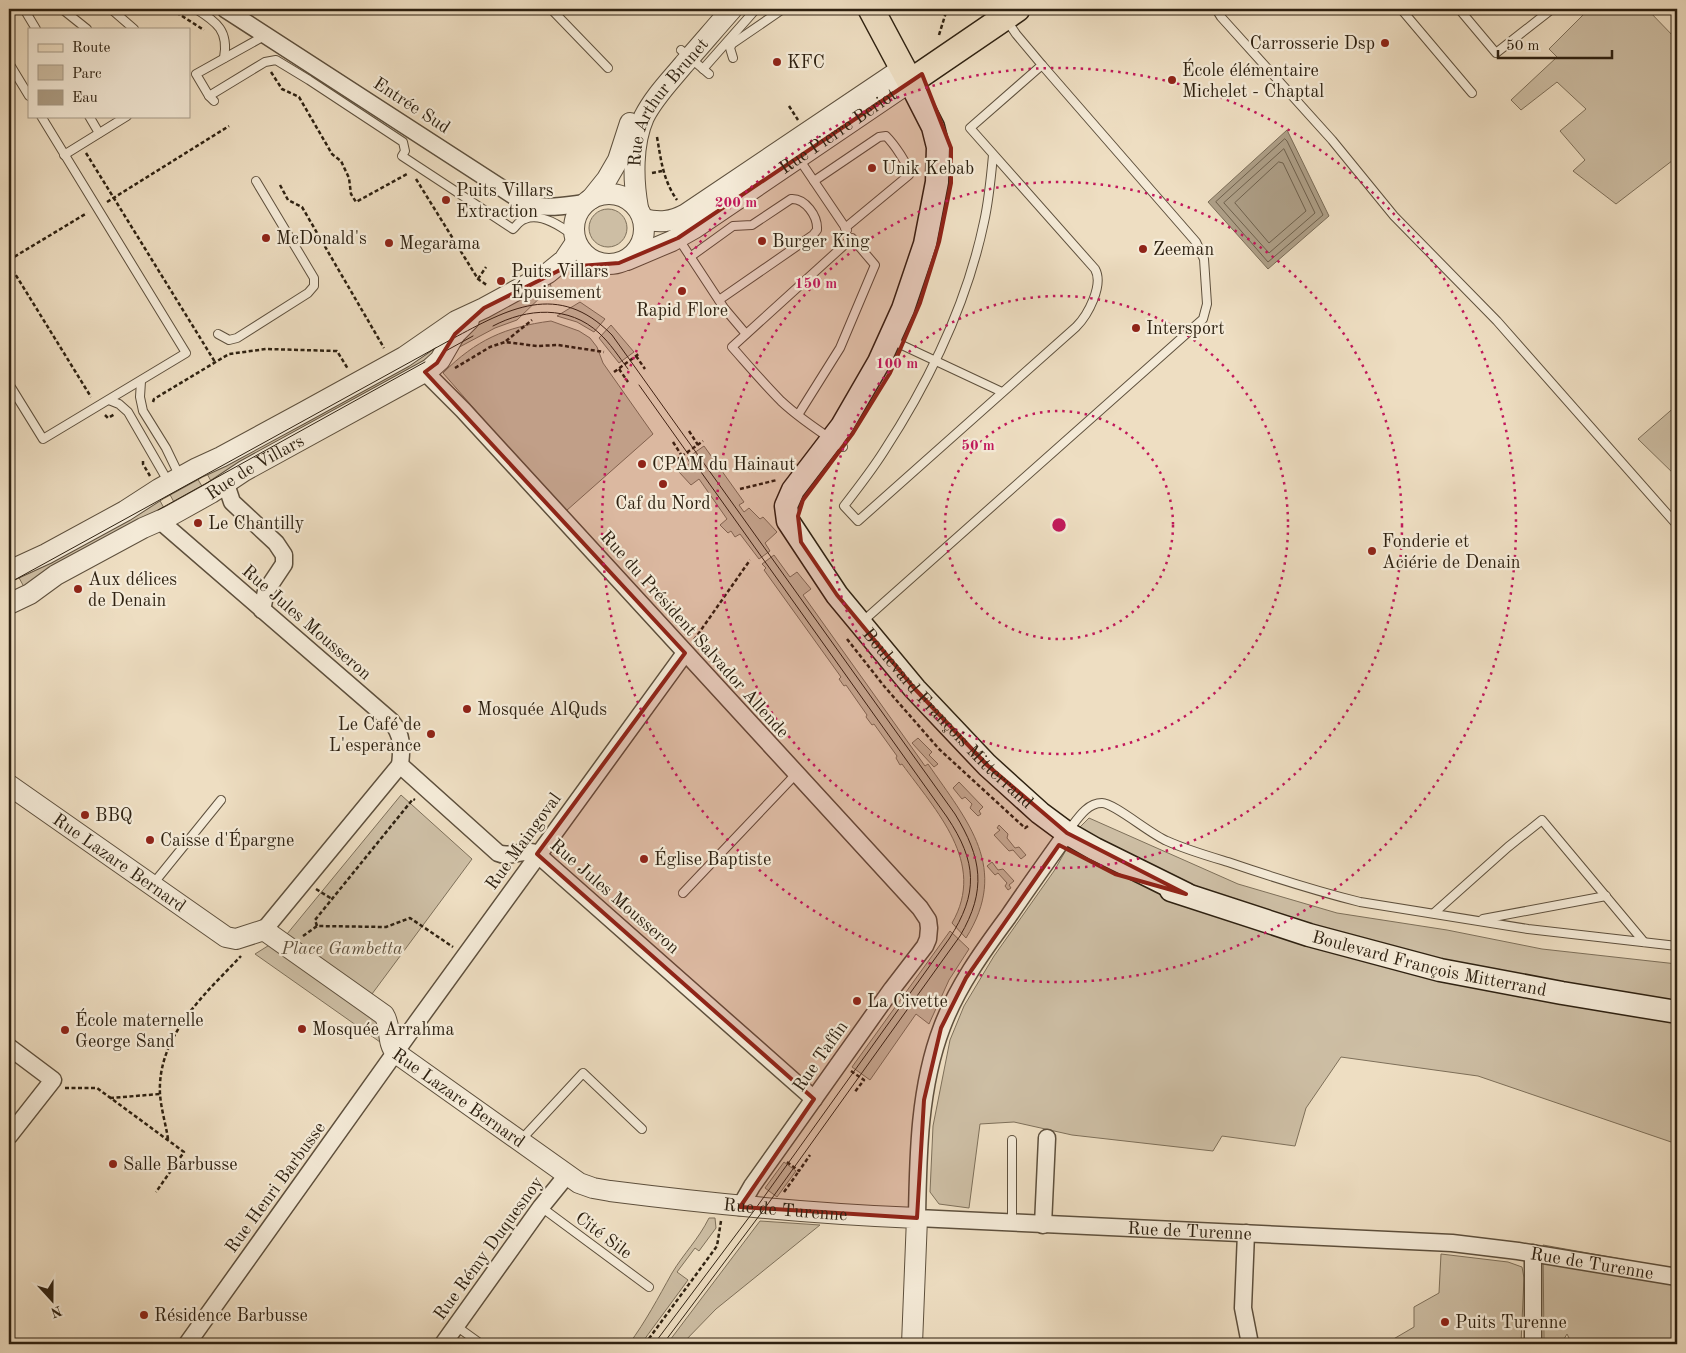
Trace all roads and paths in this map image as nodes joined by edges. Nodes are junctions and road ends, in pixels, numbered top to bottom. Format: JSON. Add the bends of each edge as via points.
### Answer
{"nodes":[{"id":1,"x":24,"y":9,"type":"edge"},
{"id":2,"x":62,"y":9,"type":"edge"},
{"id":3,"x":111,"y":9,"type":"edge"},
{"id":4,"x":171,"y":9,"type":"edge"},
{"id":5,"x":196,"y":9,"type":"edge"},
{"id":6,"x":225,"y":9,"type":"edge"},
{"id":7,"x":551,"y":9,"type":"edge"},
{"id":8,"x":716,"y":9,"type":"edge"},
{"id":9,"x":732,"y":9,"type":"edge"},
{"id":10,"x":756,"y":9,"type":"edge"},
{"id":11,"x":784,"y":9,"type":"edge"},
{"id":12,"x":870,"y":9,"type":"edge"},
{"id":13,"x":886,"y":9,"type":"edge"},
{"id":14,"x":947,"y":9,"type":"edge"},
{"id":15,"x":952,"y":9,"type":"edge"},
{"id":16,"x":1216,"y":9,"type":"edge"},
{"id":17,"x":1401,"y":9,"type":"edge"},
{"id":18,"x":1459,"y":9,"type":"edge"},
{"id":19,"x":1552,"y":9,"type":"edge"},
{"id":20,"x":1006,"y":11,"type":"edge"},
{"id":21,"x":971,"y":14,"type":"dead end"},
{"id":22,"x":35,"y":28,"type":"edge"},
{"id":23,"x":86,"y":28,"type":"edge"},
{"id":24,"x":133,"y":28,"type":"edge"},
{"id":25,"x":266,"y":35,"type":"junction"},
{"id":26,"x":938,"y":35,"type":"dead end"},
{"id":27,"x":225,"y":39,"type":"junction"},
{"id":28,"x":224,"y":58,"type":"junction"},
{"id":29,"x":733,"y":58,"type":"dead end"},
{"id":30,"x":265,"y":62,"type":"junction"},
{"id":31,"x":9,"y":63,"type":"edge"},
{"id":32,"x":696,"y":63,"type":"junction"},
{"id":33,"x":1042,"y":65,"type":"junction"},
{"id":34,"x":608,"y":68,"type":"dead end"},
{"id":35,"x":912,"y":71,"type":"junction"},
{"id":36,"x":192,"y":76,"type":"edge"},
{"id":37,"x":1472,"y":93,"type":"dead end"},
{"id":38,"x":28,"y":94,"type":"edge"},
{"id":39,"x":789,"y":106,"type":"dead end"},
{"id":40,"x":380,"y":109,"type":"junction"},
{"id":41,"x":365,"y":117,"type":"junction"},
{"id":42,"x":42,"y":118,"type":"edge"},
{"id":43,"x":90,"y":118,"type":"edge"},
{"id":44,"x":124,"y":118,"type":"edge"},
{"id":45,"x":802,"y":125,"type":"dead end"},
{"id":46,"x":229,"y":126,"type":"dead end"},
{"id":47,"x":99,"y":133,"type":"junction"},
{"id":48,"x":657,"y":136,"type":"dead end"},
{"id":49,"x":81,"y":145,"type":"junction"},
{"id":50,"x":793,"y":151,"type":"junction"},
{"id":51,"x":64,"y":155,"type":"junction"},
{"id":52,"x":993,"y":155,"type":"junction"},
{"id":53,"x":662,"y":171,"type":"junction"},
{"id":54,"x":652,"y":173,"type":"dead end"},
{"id":55,"x":256,"y":181,"type":"dead end"},
{"id":56,"x":814,"y":181,"type":"junction"},
{"id":57,"x":280,"y":185,"type":"dead end"},
{"id":58,"x":114,"y":198,"type":"junction"},
{"id":59,"x":588,"y":201,"type":"junction"},
{"id":60,"x":97,"y":207,"type":"junction"},
{"id":61,"x":681,"y":207,"type":"dead end"},
{"id":62,"x":640,"y":214,"type":"junction"},
{"id":63,"x":845,"y":228,"type":"junction"},
{"id":64,"x":673,"y":230,"type":"junction"},
{"id":65,"x":852,"y":238,"type":"junction"},
{"id":66,"x":575,"y":239,"type":"junction"},
{"id":67,"x":690,"y":257,"type":"junction"},
{"id":68,"x":9,"y":260,"type":"edge"},
{"id":69,"x":627,"y":260,"type":"junction"},
{"id":70,"x":597,"y":262,"type":"junction"},
{"id":71,"x":9,"y":264,"type":"edge"},
{"id":72,"x":486,"y":267,"type":"dead end"},
{"id":73,"x":548,"y":274,"type":"junction"},
{"id":74,"x":478,"y":279,"type":"junction"},
{"id":75,"x":494,"y":290,"type":"dead end"},
{"id":76,"x":719,"y":300,"type":"junction"},
{"id":77,"x":484,"y":308,"type":"junction"},
{"id":78,"x":532,"y":320,"type":"dead end"},
{"id":79,"x":218,"y":334,"type":"dead end"},
{"id":80,"x":746,"y":334,"type":"junction"},
{"id":81,"x":505,"y":342,"type":"junction"},
{"id":82,"x":896,"y":343,"type":"junction"},
{"id":83,"x":604,"y":352,"type":"dead end"},
{"id":84,"x":387,"y":353,"type":"dead end"},
{"id":85,"x":640,"y":353,"type":"dead end"},
{"id":86,"x":636,"y":356,"type":"junction"},
{"id":87,"x":935,"y":360,"type":"junction"},
{"id":88,"x":215,"y":362,"type":"junction"},
{"id":89,"x":619,"y":369,"type":"junction"},
{"id":90,"x":646,"y":370,"type":"dead end"},
{"id":91,"x":614,"y":372,"type":"dead end"},
{"id":92,"x":430,"y":377,"type":"junction"},
{"id":93,"x":141,"y":381,"type":"junction"},
{"id":94,"x":628,"y":382,"type":"dead end"},
{"id":95,"x":9,"y":384,"type":"edge"},
{"id":96,"x":356,"y":384,"type":"junction"},
{"id":97,"x":1002,"y":392,"type":"junction"},
{"id":98,"x":109,"y":400,"type":"junction"},
{"id":99,"x":97,"y":407,"type":"junction"},
{"id":100,"x":798,"y":415,"type":"junction"},
{"id":101,"x":120,"y":421,"type":"dead end"},
{"id":102,"x":150,"y":422,"type":"junction"},
{"id":103,"x":688,"y":431,"type":"dead end"},
{"id":104,"x":703,"y":441,"type":"dead end"},
{"id":105,"x":673,"y":442,"type":"dead end"},
{"id":106,"x":146,"y":443,"type":"junction"},
{"id":107,"x":838,"y":443,"type":"junction"},
{"id":108,"x":698,"y":445,"type":"junction"},
{"id":109,"x":682,"y":456,"type":"junction"},
{"id":110,"x":671,"y":464,"type":"dead end"},
{"id":111,"x":782,"y":479,"type":"dead end"},
{"id":112,"x":169,"y":483,"type":"junction"},
{"id":113,"x":226,"y":484,"type":"junction"},
{"id":114,"x":740,"y":488,"type":"dead end"},
{"id":115,"x":159,"y":520,"type":"junction"},
{"id":116,"x":1677,"y":525,"type":"edge"},
{"id":117,"x":750,"y":560,"type":"dead end"},
{"id":118,"x":9,"y":571,"type":"edge"},
{"id":119,"x":9,"y":604,"type":"edge"},
{"id":120,"x":262,"y":610,"type":"junction"},
{"id":121,"x":854,"y":630,"type":"junction"},
{"id":122,"x":685,"y":653,"type":"junction"},
{"id":123,"x":400,"y":765,"type":"junction"},
{"id":124,"x":796,"y":774,"type":"junction"},
{"id":125,"x":9,"y":785,"type":"edge"},
{"id":126,"x":221,"y":800,"type":"dead end"},
{"id":127,"x":420,"y":805,"type":"dead end"},
{"id":128,"x":1025,"y":828,"type":"dead end"},
{"id":129,"x":1063,"y":839,"type":"junction"},
{"id":130,"x":538,"y":854,"type":"junction"},
{"id":131,"x":152,"y":885,"type":"junction"},
{"id":132,"x":683,"y":893,"type":"dead end"},
{"id":133,"x":1606,"y":896,"type":"junction"},
{"id":134,"x":1434,"y":913,"type":"junction"},
{"id":135,"x":1476,"y":921,"type":"junction"},
{"id":136,"x":317,"y":926,"type":"junction"},
{"id":137,"x":929,"y":928,"type":"joint"},
{"id":138,"x":255,"y":933,"type":"junction"},
{"id":139,"x":1644,"y":942,"type":"junction"},
{"id":140,"x":288,"y":946,"type":"junction"},
{"id":141,"x":1677,"y":946,"type":"edge"},
{"id":142,"x":465,"y":955,"type":"junction"},
{"id":143,"x":1677,"y":1012,"type":"edge"},
{"id":144,"x":9,"y":1047,"type":"edge"},
{"id":145,"x":396,"y":1053,"type":"junction"},
{"id":146,"x":840,"y":1062,"type":"junction"},
{"id":147,"x":53,"y":1080,"type":"junction"},
{"id":148,"x":854,"y":1093,"type":"dead end"},
{"id":149,"x":160,"y":1094,"type":"junction"},
{"id":150,"x":109,"y":1098,"type":"junction"},
{"id":151,"x":814,"y":1099,"type":"junction"},
{"id":152,"x":642,"y":1130,"type":"dead end"},
{"id":153,"x":10,"y":1133,"type":"edge"},
{"id":154,"x":1047,"y":1138,"type":"dead end"},
{"id":155,"x":168,"y":1139,"type":"junction"},
{"id":156,"x":1012,"y":1140,"type":"dead end"},
{"id":157,"x":520,"y":1141,"type":"junction"},
{"id":158,"x":776,"y":1154,"type":"junction"},
{"id":159,"x":810,"y":1155,"type":"dead end"},
{"id":160,"x":799,"y":1170,"type":"junction"},
{"id":161,"x":567,"y":1175,"type":"junction"},
{"id":162,"x":156,"y":1192,"type":"dead end"},
{"id":163,"x":699,"y":1202,"type":"joint"},
{"id":164,"x":732,"y":1206,"type":"junction"},
{"id":165,"x":541,"y":1207,"type":"junction"},
{"id":166,"x":776,"y":1209,"type":"junction"},
{"id":167,"x":916,"y":1218,"type":"junction"},
{"id":168,"x":1012,"y":1223,"type":"junction"},
{"id":169,"x":1043,"y":1224,"type":"junction"},
{"id":170,"x":1246,"y":1233,"type":"junction"},
{"id":171,"x":1533,"y":1253,"type":"junction"},
{"id":172,"x":1677,"y":1278,"type":"edge"},
{"id":173,"x":648,"y":1287,"type":"dead end"},
{"id":174,"x":456,"y":1326,"type":"junction"},
{"id":175,"x":187,"y":1344,"type":"edge"},
{"id":176,"x":443,"y":1344,"type":"edge"},
{"id":177,"x":481,"y":1344,"type":"edge"},
{"id":178,"x":645,"y":1344,"type":"edge"},
{"id":179,"x":912,"y":1344,"type":"edge"},
{"id":180,"x":1250,"y":1344,"type":"edge"},
{"id":181,"x":1533,"y":1344,"type":"edge"}],
"edges":[{"from":1,"to":22,"type":"lane"},
{"from":2,"to":23,"type":"lane"},
{"from":3,"to":24,"type":"lane"},
{"from":4,"to":27,"type":"path","via":[[213,36]]},
{"from":5,"to":27,"type":"lane","via":[[216,23]]},
{"from":6,"to":25,"type":"street","name":"Entrée Sud"},
{"from":7,"to":34,"type":"lane"},
{"from":8,"to":32,"type":"street","name":"Rue Arthur Brunet"},
{"from":9,"to":32,"type":"street","name":"Rue Arthur Brunet"},
{"from":10,"to":32,"type":"lane"},
{"from":11,"to":29,"type":"lane","via":[[732,44]]},
{"from":12,"to":35,"type":"main road","name":"Boulevard François Mitterrand"},
{"from":13,"to":35,"type":"main road","name":"Boulevard François Mitterrand"},
{"from":14,"to":26,"type":"path"},
{"from":15,"to":21,"type":"path"},
{"from":16,"to":116,"type":"lane","via":[[1332,140],[1399,222],[1497,321]]},
{"from":17,"to":37,"type":"lane"},
{"from":18,"to":19,"type":"lane","via":[[1496,53]]},
{"from":20,"to":33,"type":"lane","via":[[1016,34]]},
{"from":20,"to":35,"type":"main road","name":"Rue Pierre Beriot","via":[[978,20]]},
{"from":25,"to":28,"type":"lane"},
{"from":25,"to":40,"type":"street","name":"Entrée Sud"},
{"from":27,"to":28,"type":"lane"},
{"from":28,"to":36,"type":"lane"},
{"from":30,"to":36,"type":"lane","via":[[211,98]]},
{"from":30,"to":41,"type":"lane","via":[[276,60]]},
{"from":30,"to":74,"type":"path","via":[[282,89],[299,97],[332,154],[341,161],[350,178],[351,194],[356,202],[411,172]]},
{"from":31,"to":38,"type":"lane"},
{"from":32,"to":59,"type":"street","name":"Rue Arthur Brunet","via":[[640,100],[618,160]]},
{"from":32,"to":62,"type":"street","name":"Rue Arthur Brunet","via":[[655,99],[644,117],[638,136],[635,182]]},
{"from":33,"to":52,"type":"lane","via":[[970,128]]},
{"from":33,"to":121,"type":"lane","via":[[1196,242],[1204,259],[1207,304],[1203,319]]},
{"from":35,"to":50,"type":"street","name":"Rue Pierre Beriot"},
{"from":35,"to":82,"type":"main road","name":"Boulevard François Mitterrand","via":[[943,121],[949,138],[951,183],[930,273]]},
{"from":39,"to":45,"type":"path"},
{"from":40,"to":41,"type":"lane"},
{"from":40,"to":59,"type":"street","name":"Entrée Sud","via":[[528,203],[548,208]]},
{"from":41,"to":66,"type":"lane","via":[[402,142],[405,151],[402,156],[513,229],[523,219],[534,217],[552,223]]},
{"from":42,"to":51,"type":"lane"},
{"from":43,"to":47,"type":"lane"},
{"from":44,"to":47,"type":"lane"},
{"from":46,"to":58,"type":"path"},
{"from":47,"to":49,"type":"lane"},
{"from":48,"to":53,"type":"path"},
{"from":49,"to":51,"type":"lane"},
{"from":49,"to":58,"type":"path"},
{"from":50,"to":56,"type":"lane"},
{"from":50,"to":64,"type":"street","name":"Rue Pierre Beriot","via":[[688,212]]},
{"from":51,"to":60,"type":"lane"},
{"from":52,"to":87,"type":"lane","via":[[986,214],[977,251],[955,316]]},
{"from":52,"to":97,"type":"lane","via":[[1094,269],[1098,278],[1089,310],[1081,322]]},
{"from":53,"to":54,"type":"path"},
{"from":53,"to":61,"type":"path"},
{"from":55,"to":79,"type":"lane","via":[[314,278],[314,286],[237,338],[229,340]]},
{"from":56,"to":63,"type":"lane"},
{"from":56,"to":63,"type":"lane","via":[[879,136],[886,136],[908,168],[909,175]]},
{"from":57,"to":84,"type":"path","via":[[288,200],[302,207]]},
{"from":58,"to":60,"type":"path"},
{"from":58,"to":88,"type":"path"},
{"from":59,"to":62,"type":"street","via":[[604,194],[614,194],[627,199]]},
{"from":59,"to":66,"type":"street","via":[[575,218]]},
{"from":60,"to":68,"type":"path"},
{"from":60,"to":93,"type":"lane","via":[[186,353]]},
{"from":62,"to":64,"type":"street"},
{"from":62,"to":69,"type":"street","via":[[645,228],[642,242]]},
{"from":63,"to":65,"type":"lane"},
{"from":64,"to":67,"type":"lane"},
{"from":64,"to":69,"type":"street","name":"Rue Pierre Beriot"},
{"from":65,"to":80,"type":"lane"},
{"from":65,"to":100,"type":"lane","via":[[875,265],[840,348]]},
{"from":66,"to":70,"type":"street","via":[[586,256]]},
{"from":66,"to":73,"type":"street","name":"Rue de Villars","via":[[564,260]]},
{"from":67,"to":76,"type":"lane"},
{"from":67,"to":76,"type":"lane","via":[[733,226],[752,225],[791,200],[803,202],[816,220],[817,230],[813,235]]},
{"from":69,"to":70,"type":"street","via":[[614,264]]},
{"from":70,"to":73,"type":"street","name":"Rue de Villars","via":[[572,265]]},
{"from":71,"to":99,"type":"path"},
{"from":72,"to":74,"type":"path"},
{"from":73,"to":77,"type":"street","name":"Rue de Villars"},
{"from":74,"to":75,"type":"path"},
{"from":76,"to":80,"type":"lane"},
{"from":77,"to":92,"type":"street","name":"Rue de Villars","via":[[456,334]]},
{"from":77,"to":96,"type":"street","name":"Rue de Villars","via":[[456,321],[404,357]]},
{"from":78,"to":81,"type":"path"},
{"from":80,"to":100,"type":"lane","via":[[732,347]]},
{"from":81,"to":83,"type":"path"},
{"from":81,"to":92,"type":"path"},
{"from":82,"to":87,"type":"lane"},
{"from":82,"to":107,"type":"main road","name":"Boulevard François Mitterrand","via":[[883,385],[862,420]]},
{"from":85,"to":86,"type":"path"},
{"from":86,"to":89,"type":"path"},
{"from":86,"to":90,"type":"path"},
{"from":87,"to":97,"type":"lane"},
{"from":87,"to":97,"type":"lane","via":[[888,445],[844,506],[858,521]]},
{"from":88,"to":96,"type":"path","via":[[229,354],[266,349],[337,351]]},
{"from":88,"to":102,"type":"path","via":[[154,399]]},
{"from":89,"to":91,"type":"path"},
{"from":89,"to":94,"type":"path"},
{"from":92,"to":113,"type":"street","name":"Rue de Villars","via":[[244,471]]},
{"from":92,"to":122,"type":"street","name":"Rue du Président Salvador Allende"},
{"from":93,"to":98,"type":"lane"},
{"from":93,"to":102,"type":"lane","via":[[141,404]]},
{"from":95,"to":99,"type":"lane","via":[[43,439]]},
{"from":96,"to":112,"type":"street","name":"Rue de Villars"},
{"from":98,"to":99,"type":"lane"},
{"from":98,"to":106,"type":"lane","via":[[123,407]]},
{"from":99,"to":101,"type":"path","via":[[108,418],[115,413]]},
{"from":100,"to":107,"type":"lane"},
{"from":102,"to":112,"type":"lane","via":[[166,448]]},
{"from":103,"to":108,"type":"path"},
{"from":104,"to":108,"type":"path"},
{"from":105,"to":109,"type":"path"},
{"from":106,"to":112,"type":"lane"},
{"from":106,"to":112,"type":"path","via":[[143,464]]},
{"from":107,"to":121,"type":"main road","name":"Boulevard François Mitterrand","via":[[803,500],[798,516],[801,542],[837,595]]},
{"from":108,"to":109,"type":"path"},
{"from":109,"to":110,"type":"path"},
{"from":111,"to":114,"type":"path"},
{"from":112,"to":118,"type":"street","name":"Rue de Villars","via":[[109,520]]},
{"from":113,"to":115,"type":"street","name":"Rue de Villars"},
{"from":113,"to":120,"type":"street","via":[[232,502],[276,543],[284,555],[284,564],[266,591]]},
{"from":115,"to":119,"type":"street","name":"Rue de Villars"},
{"from":115,"to":120,"type":"street","name":"Rue Jules Mousseron"},
{"from":117,"to":122,"type":"path"},
{"from":120,"to":123,"type":"street","name":"Rue Jules Mousseron","via":[[395,726],[401,742]]},
{"from":121,"to":128,"type":"path","via":[[884,686],[939,749]]},
{"from":121,"to":129,"type":"main road","name":"Boulevard François Mitterrand","via":[[881,667],[941,736],[1042,831]]},
{"from":122,"to":124,"type":"street","name":"Rue du Président Salvador Allende"},
{"from":122,"to":130,"type":"street","name":"Rue Maingoval"},
{"from":123,"to":130,"type":"street","name":"Rue Jules Mousseron","via":[[498,853],[505,856],[529,851]]},
{"from":123,"to":138,"type":"street"},
{"from":124,"to":132,"type":"lane"},
{"from":124,"to":137,"type":"street","name":"Rue du Président Salvador Allende","via":[[920,908]]},
{"from":125,"to":131,"type":"street","name":"Rue Lazare Bernard"},
{"from":126,"to":131,"type":"lane"},
{"from":127,"to":136,"type":"path","via":[[413,799],[315,920]]},
{"from":129,"to":134,"type":"lane","via":[[1086,808],[1097,803],[1108,804],[1155,836],[1228,862],[1341,897]]},
{"from":129,"to":143,"type":"main road","name":"Boulevard François Mitterrand","via":[[1095,849],[1186,894],[1309,935],[1415,964]]},
{"from":129,"to":167,"type":"street","via":[[974,964],[941,1028],[924,1100]]},
{"from":130,"to":142,"type":"street","name":"Rue Maingoval"},
{"from":130,"to":151,"type":"street","name":"Rue Jules Mousseron"},
{"from":131,"to":138,"type":"street","name":"Rue Lazare Bernard","via":[[226,937],[236,939]]},
{"from":133,"to":134,"type":"lane","via":[[1542,820]]},
{"from":133,"to":135,"type":"lane"},
{"from":133,"to":139,"type":"lane"},
{"from":134,"to":135,"type":"lane"},
{"from":135,"to":139,"type":"lane"},
{"from":136,"to":140,"type":"path"},
{"from":136,"to":142,"type":"path","via":[[386,928],[410,918]]},
{"from":137,"to":146,"type":"street","name":"Rue Taffin","via":[[925,946]]},
{"from":138,"to":140,"type":"street","name":"Rue Lazare Bernard"},
{"from":138,"to":149,"type":"path","via":[[245,951],[192,1009],[174,1037],[164,1062]]},
{"from":139,"to":141,"type":"lane"},
{"from":140,"to":145,"type":"street","name":"Rue Lazare Bernard","via":[[384,1016],[389,1026],[390,1046]]},
{"from":142,"to":145,"type":"street","name":"Rue Maingoval"},
{"from":144,"to":147,"type":"street"},
{"from":145,"to":157,"type":"street","name":"Rue Lazare Bernard"},
{"from":145,"to":175,"type":"street","name":"Rue Henri Barbusse"},
{"from":146,"to":148,"type":"path","via":[[864,1080]]},
{"from":146,"to":151,"type":"street","name":"Rue Taffin"},
{"from":147,"to":150,"type":"path","via":[[64,1088],[97,1088]]},
{"from":147,"to":153,"type":"street"},
{"from":149,"to":150,"type":"path"},
{"from":149,"to":155,"type":"path"},
{"from":150,"to":155,"type":"path"},
{"from":151,"to":158,"type":"street","name":"Rue Taffin"},
{"from":152,"to":157,"type":"lane","via":[[583,1073]]},
{"from":154,"to":169,"type":"street"},
{"from":155,"to":162,"type":"path","via":[[184,1152]]},
{"from":156,"to":168,"type":"lane"},
{"from":157,"to":161,"type":"street","name":"Rue Lazare Bernard"},
{"from":158,"to":160,"type":"path"},
{"from":158,"to":164,"type":"street","name":"Rue Taffin"},
{"from":159,"to":160,"type":"path"},
{"from":160,"to":166,"type":"path"},
{"from":161,"to":163,"type":"street","name":"Rue Lazare Bernard","via":[[601,1190]]},
{"from":161,"to":165,"type":"street","name":"Rue Rémy Duquesnoy"},
{"from":163,"to":164,"type":"street","name":"Rue de Turenne"},
{"from":164,"to":166,"type":"street","name":"Rue de Turenne"},
{"from":164,"to":178,"type":"path","via":[[717,1246]]},
{"from":165,"to":173,"type":"lane","name":"Cité Sile"},
{"from":165,"to":174,"type":"street","name":"Rue Rémy Duquesnoy"},
{"from":166,"to":167,"type":"street","name":"Rue de Turenne"},
{"from":167,"to":168,"type":"street","name":"Rue de Turenne"},
{"from":167,"to":179,"type":"street"},
{"from":168,"to":169,"type":"street","name":"Rue de Turenne"},
{"from":169,"to":170,"type":"street","name":"Rue de Turenne"},
{"from":170,"to":171,"type":"street","name":"Rue de Turenne","via":[[1452,1242]]},
{"from":170,"to":180,"type":"street","via":[[1243,1308]]},
{"from":171,"to":172,"type":"street","name":"Rue de Turenne"},
{"from":171,"to":181,"type":"street"},
{"from":174,"to":176,"type":"street","name":"Rue Rémy Duquesnoy"},
{"from":174,"to":177,"type":"lane"}]}
